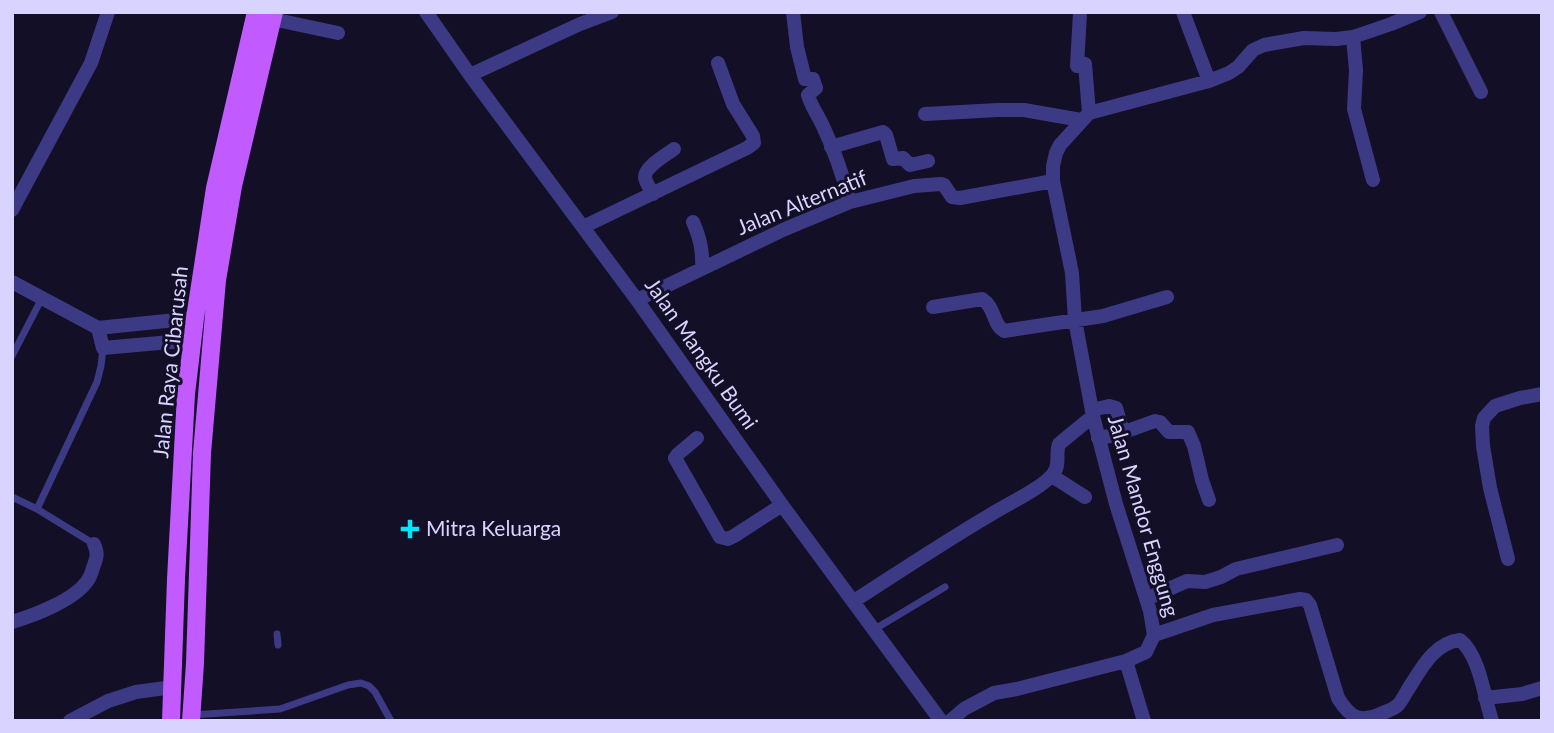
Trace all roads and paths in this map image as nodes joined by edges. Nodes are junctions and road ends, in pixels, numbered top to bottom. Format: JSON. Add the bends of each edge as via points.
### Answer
{"nodes":[{"id":1,"x":108,"y":12,"type":"edge"},
{"id":2,"x":612,"y":12,"type":"edge"},
{"id":3,"x":793,"y":12,"type":"edge"},
{"id":4,"x":1080,"y":12,"type":"edge"},
{"id":5,"x":1183,"y":12,"type":"edge"},
{"id":6,"x":1420,"y":12,"type":"edge"},
{"id":7,"x":1441,"y":12,"type":"edge"},
{"id":8,"x":267,"y":14,"type":"edge"},
{"id":9,"x":430,"y":14,"type":"edge"},
{"id":10,"x":338,"y":33,"type":"dead end"},
{"id":11,"x":1353,"y":37,"type":"junction"},
{"id":12,"x":718,"y":63,"type":"dead end"},
{"id":13,"x":470,"y":75,"type":"junction"},
{"id":14,"x":1209,"y":81,"type":"junction"},
{"id":15,"x":1481,"y":92,"type":"dead end"},
{"id":16,"x":925,"y":114,"type":"dead end"},
{"id":17,"x":1085,"y":116,"type":"junction"},
{"id":18,"x":831,"y":147,"type":"junction"},
{"id":19,"x":674,"y":149,"type":"dead end"},
{"id":20,"x":928,"y":162,"type":"dead end"},
{"id":21,"x":1373,"y":180,"type":"dead end"},
{"id":22,"x":1054,"y":181,"type":"junction"},
{"id":23,"x":653,"y":194,"type":"junction"},
{"id":24,"x":850,"y":202,"type":"junction"},
{"id":25,"x":12,"y":210,"type":"edge"},
{"id":26,"x":693,"y":222,"type":"dead end"},
{"id":27,"x":583,"y":227,"type":"junction"},
{"id":28,"x":702,"y":269,"type":"junction"},
{"id":29,"x":12,"y":282,"type":"edge"},
{"id":30,"x":1167,"y":297,"type":"dead end"},
{"id":31,"x":42,"y":298,"type":"junction"},
{"id":32,"x":637,"y":300,"type":"junction"},
{"id":33,"x":933,"y":307,"type":"dead end"},
{"id":34,"x":195,"y":318,"type":"junction"},
{"id":35,"x":1075,"y":320,"type":"junction"},
{"id":36,"x":98,"y":328,"type":"junction"},
{"id":37,"x":193,"y":340,"type":"junction"},
{"id":38,"x":103,"y":348,"type":"junction"},
{"id":39,"x":12,"y":356,"type":"edge"},
{"id":40,"x":1542,"y":394,"type":"edge"},
{"id":41,"x":1092,"y":413,"type":"junction"},
{"id":42,"x":1123,"y":432,"type":"junction"},
{"id":43,"x":697,"y":438,"type":"dead end"},
{"id":44,"x":1098,"y":438,"type":"junction"},
{"id":45,"x":193,"y":452,"type":"junction"},
{"id":46,"x":1052,"y":476,"type":"junction"},
{"id":47,"x":12,"y":496,"type":"edge"},
{"id":48,"x":1084,"y":497,"type":"dead end"},
{"id":49,"x":1209,"y":500,"type":"dead end"},
{"id":50,"x":782,"y":505,"type":"junction"},
{"id":51,"x":37,"y":509,"type":"junction"},
{"id":52,"x":94,"y":544,"type":"joint"},
{"id":53,"x":1337,"y":545,"type":"dead end"},
{"id":54,"x":1508,"y":559,"type":"dead end"},
{"id":55,"x":945,"y":587,"type":"dead end"},
{"id":56,"x":1146,"y":597,"type":"junction"},
{"id":57,"x":854,"y":601,"type":"junction"},
{"id":58,"x":12,"y":622,"type":"edge"},
{"id":59,"x":874,"y":629,"type":"junction"},
{"id":60,"x":276,"y":634,"type":"dead end"},
{"id":61,"x":1154,"y":635,"type":"junction"},
{"id":62,"x":278,"y":645,"type":"dead end"},
{"id":63,"x":1126,"y":661,"type":"junction"},
{"id":64,"x":174,"y":662,"type":"junction"},
{"id":65,"x":195,"y":663,"type":"junction"},
{"id":66,"x":173,"y":687,"type":"junction"},
{"id":67,"x":1542,"y":688,"type":"edge"},
{"id":68,"x":1485,"y":698,"type":"junction"},
{"id":69,"x":191,"y":718,"type":"edge"},
{"id":70,"x":70,"y":721,"type":"edge"},
{"id":71,"x":171,"y":721,"type":"edge"},
{"id":72,"x":391,"y":721,"type":"edge"},
{"id":73,"x":941,"y":721,"type":"edge"},
{"id":74,"x":950,"y":721,"type":"edge"},
{"id":75,"x":1144,"y":721,"type":"edge"},
{"id":76,"x":1492,"y":721,"type":"edge"}],
"edges":[{"from":1,"to":25,"type":"street","via":[[91,63]]},
{"from":2,"to":13,"type":"street"},
{"from":3,"to":18,"type":"street","via":[[806,79],[813,79],[816,88],[807,95]]},
{"from":4,"to":17,"type":"street","via":[[1077,66],[1085,64]]},
{"from":5,"to":14,"type":"street"},
{"from":6,"to":11,"type":"street"},
{"from":7,"to":15,"type":"street"},
{"from":8,"to":10,"type":"street"},
{"from":8,"to":34,"type":"main road","name":"Jalan Raya Cibarusah","via":[[215,188]]},
{"from":8,"to":45,"type":"main road","name":"Jalan Raya Cibarusah","via":[[233,186]]},
{"from":9,"to":13,"type":"street","name":"Jalan Mangku Bumi"},
{"from":11,"to":14,"type":"street","via":[[1264,45],[1229,73]]},
{"from":11,"to":21,"type":"street","via":[[1354,109]]},
{"from":12,"to":23,"type":"street","via":[[754,143]]},
{"from":13,"to":27,"type":"street","name":"Jalan Mangku Bumi"},
{"from":14,"to":17,"type":"street"},
{"from":16,"to":17,"type":"street","via":[[1011,110]]},
{"from":17,"to":22,"type":"street","via":[[1056,153]]},
{"from":18,"to":20,"type":"street","via":[[883,132],[893,159],[903,158],[909,165]]},
{"from":18,"to":24,"type":"street"},
{"from":19,"to":23,"type":"street","via":[[646,173]]},
{"from":22,"to":24,"type":"street","name":"Jalan Alternatif","via":[[960,198],[952,197],[941,184],[914,186]]},
{"from":22,"to":35,"type":"street","name":"Jalan Mandor Enggung","via":[[1072,273]]},
{"from":23,"to":27,"type":"street"},
{"from":24,"to":28,"type":"street","name":"Jalan Alternatif"},
{"from":26,"to":28,"type":"street","via":[[700,237]]},
{"from":27,"to":32,"type":"street","name":"Jalan Mangku Bumi"},
{"from":28,"to":32,"type":"street","name":"Jalan Alternatif"},
{"from":29,"to":31,"type":"street"},
{"from":30,"to":35,"type":"street"},
{"from":31,"to":36,"type":"street"},
{"from":31,"to":39,"type":"lane"},
{"from":32,"to":50,"type":"street","name":"Jalan Mangku Bumi"},
{"from":33,"to":35,"type":"street","via":[[982,299],[1004,331]]},
{"from":34,"to":36,"type":"street"},
{"from":34,"to":37,"type":"main road","name":"Jalan Raya Cibarusah"},
{"from":35,"to":41,"type":"street","name":"Jalan Mandor Enggung"},
{"from":36,"to":38,"type":"street"},
{"from":37,"to":38,"type":"street"},
{"from":37,"to":45,"type":"main road","name":"Jalan Raya Cibarusah","via":[[186,394]]},
{"from":38,"to":51,"type":"lane","via":[[97,382]]},
{"from":40,"to":54,"type":"street","via":[[1495,406],[1482,426],[1490,488]]},
{"from":41,"to":42,"type":"street","via":[[1116,408]]},
{"from":41,"to":44,"type":"street","name":"Jalan Mandor Enggung"},
{"from":41,"to":46,"type":"street","via":[[1059,443]]},
{"from":42,"to":44,"type":"street"},
{"from":42,"to":49,"type":"street","via":[[1155,421],[1169,432],[1188,432]]},
{"from":43,"to":50,"type":"street","via":[[675,458],[720,537],[734,536]]},
{"from":44,"to":56,"type":"street","name":"Jalan Mandor Enggung"},
{"from":45,"to":64,"type":"main road","name":"Jalan Raya Cibarusah","via":[[176,579]]},
{"from":45,"to":65,"type":"main road","name":"Jalan Raya Cibarusah"},
{"from":46,"to":48,"type":"street"},
{"from":46,"to":57,"type":"street"},
{"from":47,"to":51,"type":"lane"},
{"from":50,"to":57,"type":"street","name":"Jalan Mangku Bumi"},
{"from":51,"to":52,"type":"lane"},
{"from":52,"to":58,"type":"street","via":[[97,555],[87,582],[58,603]]},
{"from":53,"to":56,"type":"street","via":[[1236,569],[1205,582],[1187,581]]},
{"from":55,"to":59,"type":"lane"},
{"from":56,"to":61,"type":"street","name":"Jalan Mandor Enggung"},
{"from":57,"to":59,"type":"street","name":"Jalan Mangku Bumi"},
{"from":59,"to":73,"type":"street","name":"Jalan Mangku Bumi"},
{"from":60,"to":62,"type":"lane"},
{"from":61,"to":63,"type":"street","name":"Jalan Mandor Enggung","via":[[1146,652]]},
{"from":61,"to":68,"type":"street","via":[[1213,615],[1306,600],[1339,698],[1354,716],[1364,719],[1398,706],[1438,648],[1460,640],[1468,646],[1478,669]]},
{"from":63,"to":74,"type":"street","name":"Jalan Mandor Enggung","via":[[994,693]]},
{"from":63,"to":75,"type":"street"},
{"from":64,"to":65,"type":"lane"},
{"from":64,"to":66,"type":"main road","name":"Jalan Raya Cibarusah"},
{"from":65,"to":69,"type":"main road","name":"Jalan Raya Cibarusah"},
{"from":66,"to":70,"type":"street","via":[[108,701]]},
{"from":66,"to":71,"type":"main road","name":"Jalan Raya Cibarusah"},
{"from":67,"to":68,"type":"street"},
{"from":68,"to":76,"type":"street"},
{"from":69,"to":72,"type":"lane","via":[[280,709],[361,683],[374,692]]}]}
